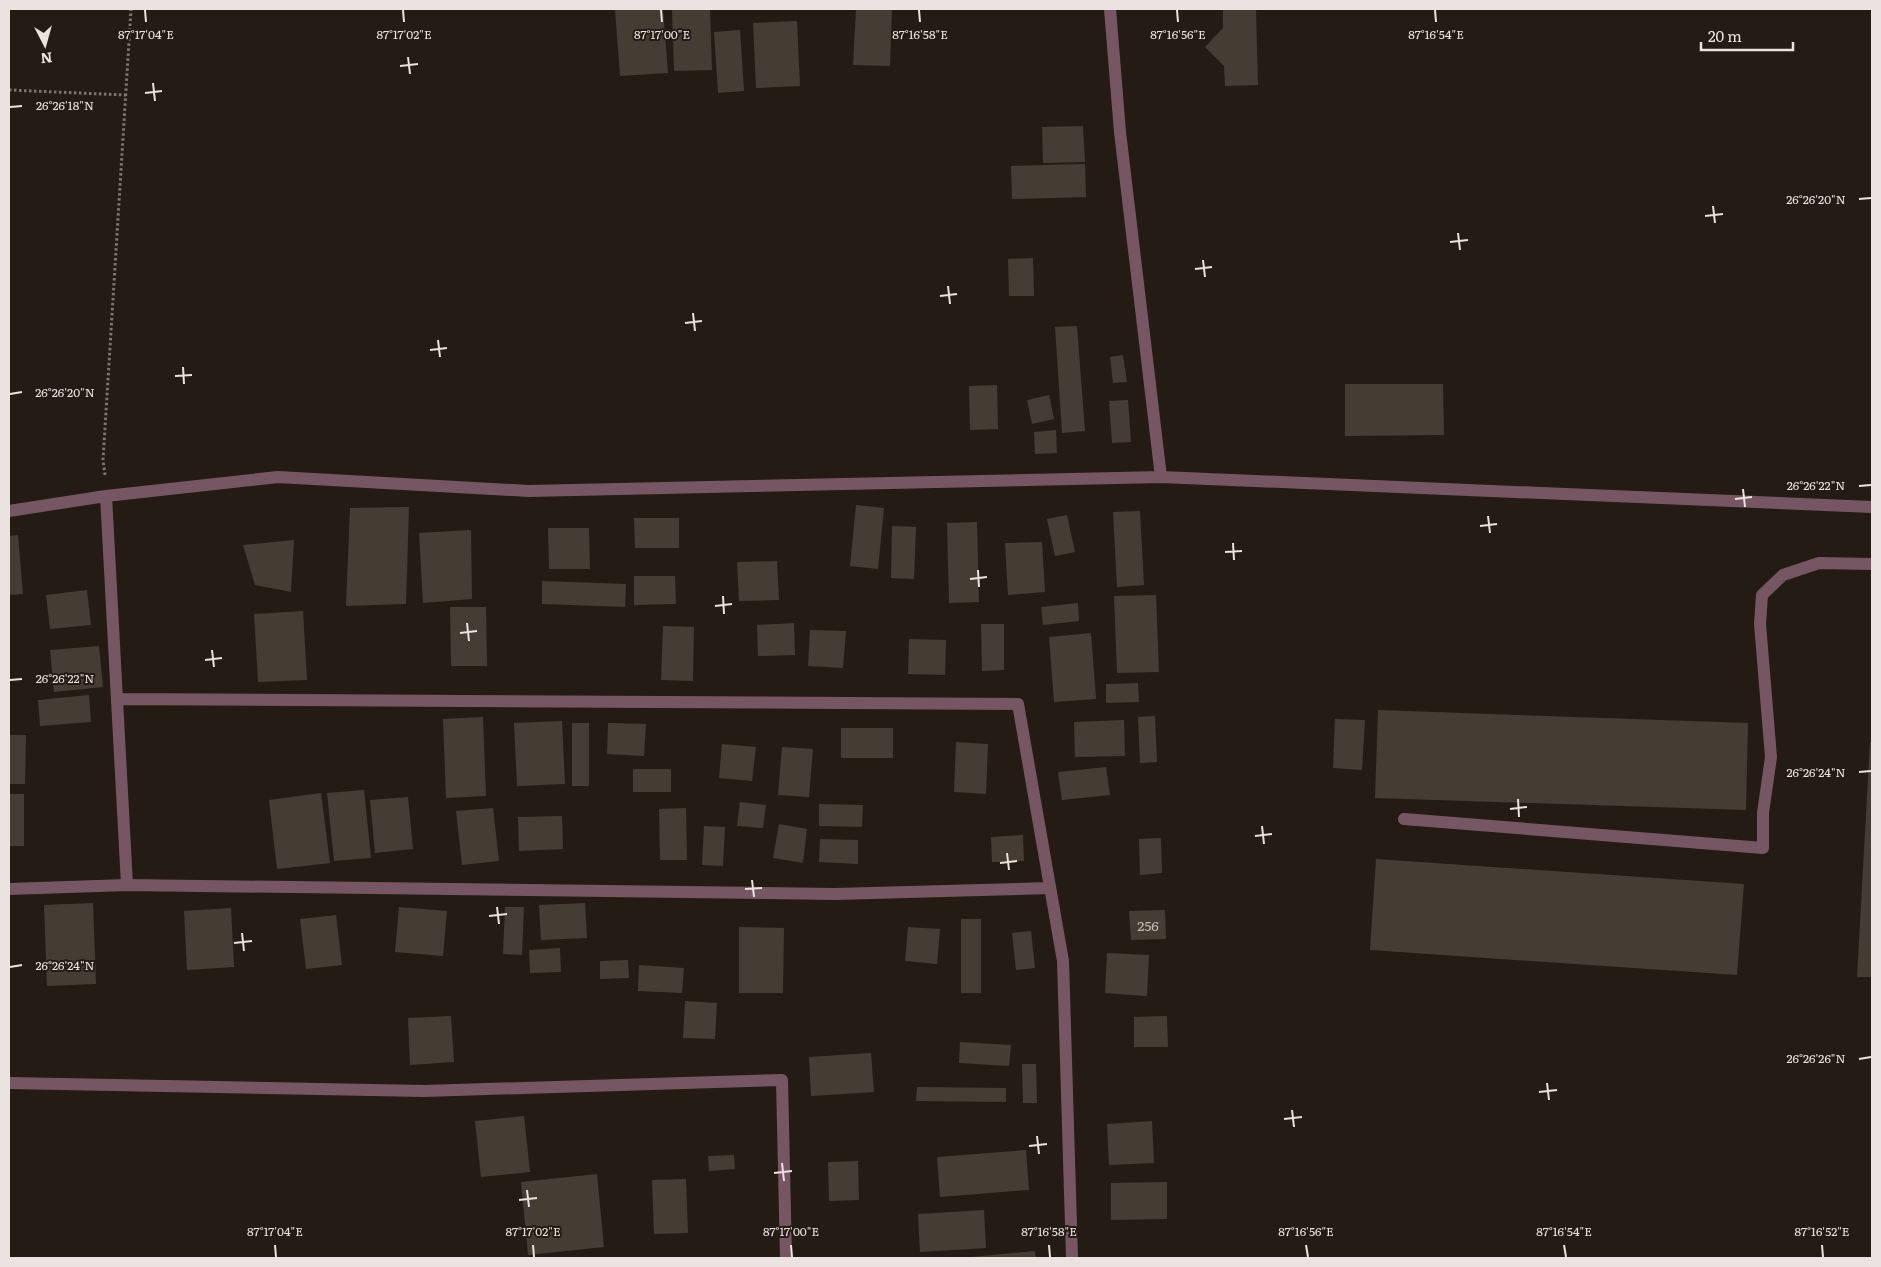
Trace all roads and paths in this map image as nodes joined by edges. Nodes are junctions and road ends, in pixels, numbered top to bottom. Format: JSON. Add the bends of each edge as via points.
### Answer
{"nodes":[{"id":1,"x":131,"y":9,"type":"edge"},
{"id":2,"x":1110,"y":9,"type":"edge"},
{"id":3,"x":9,"y":90,"type":"edge"},
{"id":4,"x":126,"y":95,"type":"junction"},
{"id":5,"x":1161,"y":477,"type":"junction"},
{"id":6,"x":106,"y":496,"type":"junction"},
{"id":7,"x":1872,"y":507,"type":"edge"},
{"id":8,"x":9,"y":511,"type":"edge"},
{"id":9,"x":1872,"y":564,"type":"edge"},
{"id":10,"x":117,"y":699,"type":"junction"},
{"id":11,"x":1404,"y":819,"type":"dead end"},
{"id":12,"x":127,"y":885,"type":"junction"},
{"id":13,"x":1050,"y":888,"type":"junction"},
{"id":14,"x":9,"y":890,"type":"edge"},
{"id":15,"x":9,"y":1084,"type":"edge"},
{"id":16,"x":786,"y":1258,"type":"edge"},
{"id":17,"x":1072,"y":1258,"type":"edge"}],
"edges":[{"from":1,"to":4,"type":"path"},
{"from":2,"to":5,"type":"street","via":[[1120,132]]},
{"from":3,"to":4,"type":"path"},
{"from":4,"to":6,"type":"path","via":[[104,460]]},
{"from":5,"to":6,"type":"street","via":[[529,491],[278,477]]},
{"from":5,"to":7,"type":"street"},
{"from":6,"to":8,"type":"street"},
{"from":6,"to":10,"type":"street"},
{"from":9,"to":11,"type":"street","via":[[1819,562],[1783,575],[1762,595],[1760,624],[1772,757],[1762,813],[1763,848]]},
{"from":10,"to":12,"type":"street"},
{"from":10,"to":13,"type":"street","via":[[1018,704]]},
{"from":12,"to":13,"type":"street","via":[[835,894]]},
{"from":12,"to":14,"type":"street"},
{"from":13,"to":17,"type":"street","via":[[1063,961]]},
{"from":15,"to":16,"type":"street","via":[[424,1091],[782,1080]]}]}
